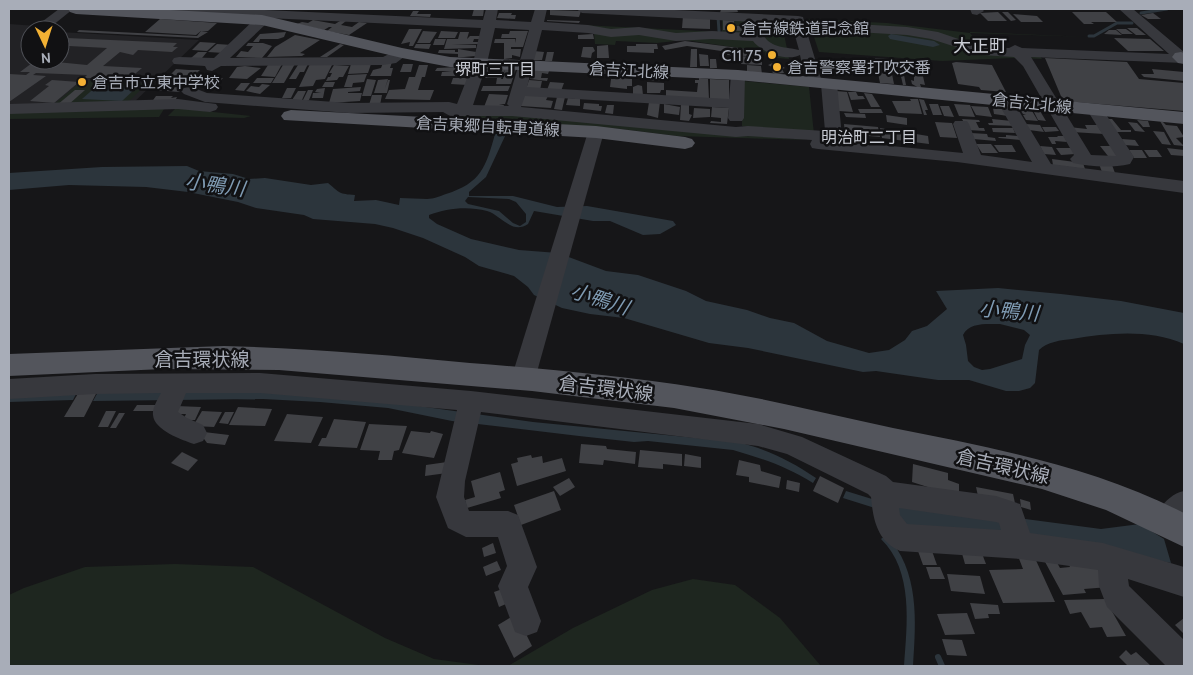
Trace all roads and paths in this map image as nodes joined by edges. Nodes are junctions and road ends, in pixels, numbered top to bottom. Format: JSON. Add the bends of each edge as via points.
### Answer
{"nodes":[{"id":1,"x":68,"y":9,"type":"edge"},
{"id":2,"x":76,"y":9,"type":"edge"},
{"id":3,"x":165,"y":9,"type":"edge"},
{"id":4,"x":492,"y":9,"type":"edge"},
{"id":5,"x":542,"y":9,"type":"edge"},
{"id":6,"x":582,"y":9,"type":"edge"},
{"id":7,"x":1125,"y":9,"type":"edge"},
{"id":8,"x":641,"y":10,"type":"edge"},
{"id":9,"x":683,"y":11,"type":"edge"},
{"id":10,"x":320,"y":12,"type":"edge"},
{"id":11,"x":743,"y":13,"type":"edge"},
{"id":12,"x":52,"y":20,"type":"edge"},
{"id":13,"x":262,"y":20,"type":"junction"},
{"id":14,"x":795,"y":20,"type":"edge"},
{"id":15,"x":489,"y":24,"type":"junction"},
{"id":16,"x":534,"y":32,"type":"junction"},
{"id":17,"x":757,"y":38,"type":"junction"},
{"id":18,"x":573,"y":41,"type":"dead end"},
{"id":19,"x":988,"y":48,"type":"dead end"},
{"id":20,"x":1017,"y":51,"type":"junction"},
{"id":21,"x":402,"y":53,"type":"junction"},
{"id":22,"x":794,"y":53,"type":"dead end"},
{"id":23,"x":1184,"y":58,"type":"edge"},
{"id":24,"x":179,"y":60,"type":"dead end"},
{"id":25,"x":216,"y":62,"type":"junction"},
{"id":26,"x":480,"y":63,"type":"junction"},
{"id":27,"x":526,"y":64,"type":"junction"},
{"id":28,"x":738,"y":76,"type":"junction"},
{"id":29,"x":822,"y":83,"type":"junction"},
{"id":30,"x":189,"y":91,"type":"junction"},
{"id":31,"x":519,"y":91,"type":"junction"},
{"id":32,"x":1005,"y":101,"type":"junction"},
{"id":33,"x":178,"y":104,"type":"junction"},
{"id":34,"x":736,"y":104,"type":"junction"},
{"id":35,"x":1051,"y":105,"type":"junction"},
{"id":36,"x":9,"y":109,"type":"edge"},
{"id":37,"x":463,"y":110,"type":"junction"},
{"id":38,"x":1096,"y":110,"type":"junction"},
{"id":39,"x":512,"y":112,"type":"junction"},
{"id":40,"x":291,"y":116,"type":"joint"},
{"id":41,"x":1184,"y":118,"type":"edge"},
{"id":42,"x":370,"y":120,"type":"junction"},
{"id":43,"x":961,"y":124,"type":"dead end"},
{"id":44,"x":736,"y":132,"type":"junction"},
{"id":45,"x":594,"y":137,"type":"junction"},
{"id":46,"x":832,"y":141,"type":"junction"},
{"id":47,"x":685,"y":143,"type":"joint"},
{"id":48,"x":974,"y":159,"type":"junction"},
{"id":49,"x":1085,"y":160,"type":"junction"},
{"id":50,"x":1041,"y":162,"type":"junction"},
{"id":51,"x":1184,"y":187,"type":"edge"},
{"id":52,"x":340,"y":363,"type":"junction"},
{"id":53,"x":9,"y":365,"type":"edge"},
{"id":54,"x":524,"y":374,"type":"junction"},
{"id":55,"x":178,"y":384,"type":"junction"},
{"id":56,"x":138,"y":385,"type":"junction"},
{"id":57,"x":607,"y":388,"type":"junction"},
{"id":58,"x":9,"y":389,"type":"edge"},
{"id":59,"x":471,"y":401,"type":"junction"},
{"id":60,"x":194,"y":433,"type":"dead end"},
{"id":61,"x":758,"y":435,"type":"junction"},
{"id":62,"x":884,"y":493,"type":"junction"},
{"id":63,"x":1179,"y":519,"type":"edge"},
{"id":64,"x":1020,"y":545,"type":"junction"},
{"id":65,"x":1112,"y":560,"type":"junction"},
{"id":66,"x":1184,"y":582,"type":"edge"},
{"id":67,"x":526,"y":621,"type":"dead end"},
{"id":68,"x":1184,"y":662,"type":"edge"}],
"edges":[{"from":1,"to":12,"type":"street"},
{"from":2,"to":13,"type":"main road","name":"倉吉江北線"},
{"from":3,"to":10,"type":"street"},
{"from":4,"to":15,"type":"street"},
{"from":5,"to":16,"type":"street"},
{"from":6,"to":8,"type":"street"},
{"from":7,"to":23,"type":"street"},
{"from":8,"to":9,"type":"street"},
{"from":9,"to":11,"type":"street"},
{"from":10,"to":15,"type":"street"},
{"from":11,"to":14,"type":"street"},
{"from":13,"to":21,"type":"main road","name":"倉吉江北線"},
{"from":13,"to":25,"type":"street"},
{"from":14,"to":17,"type":"street","via":[[762,30]]},
{"from":14,"to":20,"type":"street","via":[[933,35],[981,51]]},
{"from":14,"to":29,"type":"street"},
{"from":15,"to":16,"type":"street"},
{"from":15,"to":26,"type":"street"},
{"from":16,"to":17,"type":"street","via":[[588,29],[611,33],[639,31],[676,37]]},
{"from":16,"to":18,"type":"street"},
{"from":16,"to":27,"type":"street"},
{"from":17,"to":22,"type":"street","via":[[770,49]]},
{"from":19,"to":20,"type":"street"},
{"from":20,"to":23,"type":"street","via":[[1168,54]]},
{"from":20,"to":35,"type":"street"},
{"from":21,"to":25,"type":"street","via":[[383,61]]},
{"from":21,"to":26,"type":"main road","name":"倉吉江北線","via":[[450,62]]},
{"from":24,"to":25,"type":"street"},
{"from":25,"to":30,"type":"street"},
{"from":26,"to":27,"type":"main road","name":"倉吉江北線"},
{"from":26,"to":37,"type":"street"},
{"from":27,"to":28,"type":"main road","name":"倉吉江北線"},
{"from":27,"to":31,"type":"street"},
{"from":28,"to":29,"type":"main road","name":"倉吉江北線"},
{"from":28,"to":34,"type":"street"},
{"from":29,"to":32,"type":"main road","name":"倉吉江北線"},
{"from":29,"to":46,"type":"street"},
{"from":30,"to":33,"type":"street"},
{"from":30,"to":37,"type":"street","via":[[205,97],[317,106],[449,107]]},
{"from":31,"to":34,"type":"street"},
{"from":31,"to":39,"type":"street"},
{"from":32,"to":35,"type":"main road","name":"倉吉江北線"},
{"from":32,"to":50,"type":"street"},
{"from":33,"to":36,"type":"street"},
{"from":33,"to":40,"type":"street"},
{"from":34,"to":44,"type":"street"},
{"from":35,"to":38,"type":"main road","name":"倉吉江北線"},
{"from":35,"to":49,"type":"street"},
{"from":37,"to":39,"type":"street"},
{"from":37,"to":42,"type":"street"},
{"from":38,"to":41,"type":"main road","name":"倉吉江北線"},
{"from":38,"to":49,"type":"street","via":[[1125,157],[1124,160],[1108,162]]},
{"from":39,"to":44,"type":"street"},
{"from":40,"to":42,"type":"main road","name":"倉吉東郷自転車道線"},
{"from":42,"to":45,"type":"main road","name":"倉吉東郷自転車道線"},
{"from":43,"to":48,"type":"street"},
{"from":44,"to":46,"type":"street"},
{"from":45,"to":47,"type":"main road","name":"倉吉東郷自転車道線"},
{"from":45,"to":54,"type":"street"},
{"from":46,"to":47,"type":"street"},
{"from":46,"to":48,"type":"street"},
{"from":48,"to":50,"type":"street"},
{"from":49,"to":50,"type":"street"},
{"from":50,"to":51,"type":"street"},
{"from":52,"to":53,"type":"main road","name":"倉吉環状線","via":[[254,358]]},
{"from":52,"to":54,"type":"main road","name":"倉吉環状線"},
{"from":52,"to":56,"type":"street","via":[[304,371],[158,374]]},
{"from":54,"to":57,"type":"main road","name":"倉吉環状線"},
{"from":55,"to":56,"type":"street"},
{"from":55,"to":59,"type":"street","via":[[260,383]]},
{"from":55,"to":60,"type":"street","via":[[165,416]]},
{"from":56,"to":58,"type":"street"},
{"from":57,"to":61,"type":"street","via":[[636,402],[751,429]]},
{"from":57,"to":63,"type":"main road","name":"倉吉環状線","via":[[764,413],[1058,478]]},
{"from":59,"to":61,"type":"street"},
{"from":59,"to":67,"type":"street","via":[[452,481],[452,503],[458,518],[466,524],[508,524],[522,567],[513,586]]},
{"from":61,"to":62,"type":"street","via":[[793,445],[877,485]]},
{"from":62,"to":64,"type":"street","via":[[1010,513]]},
{"from":62,"to":64,"type":"street","via":[[887,520],[900,537]]},
{"from":64,"to":65,"type":"street"},
{"from":65,"to":66,"type":"street"},
{"from":65,"to":68,"type":"street","via":[[1118,596]]}]}
